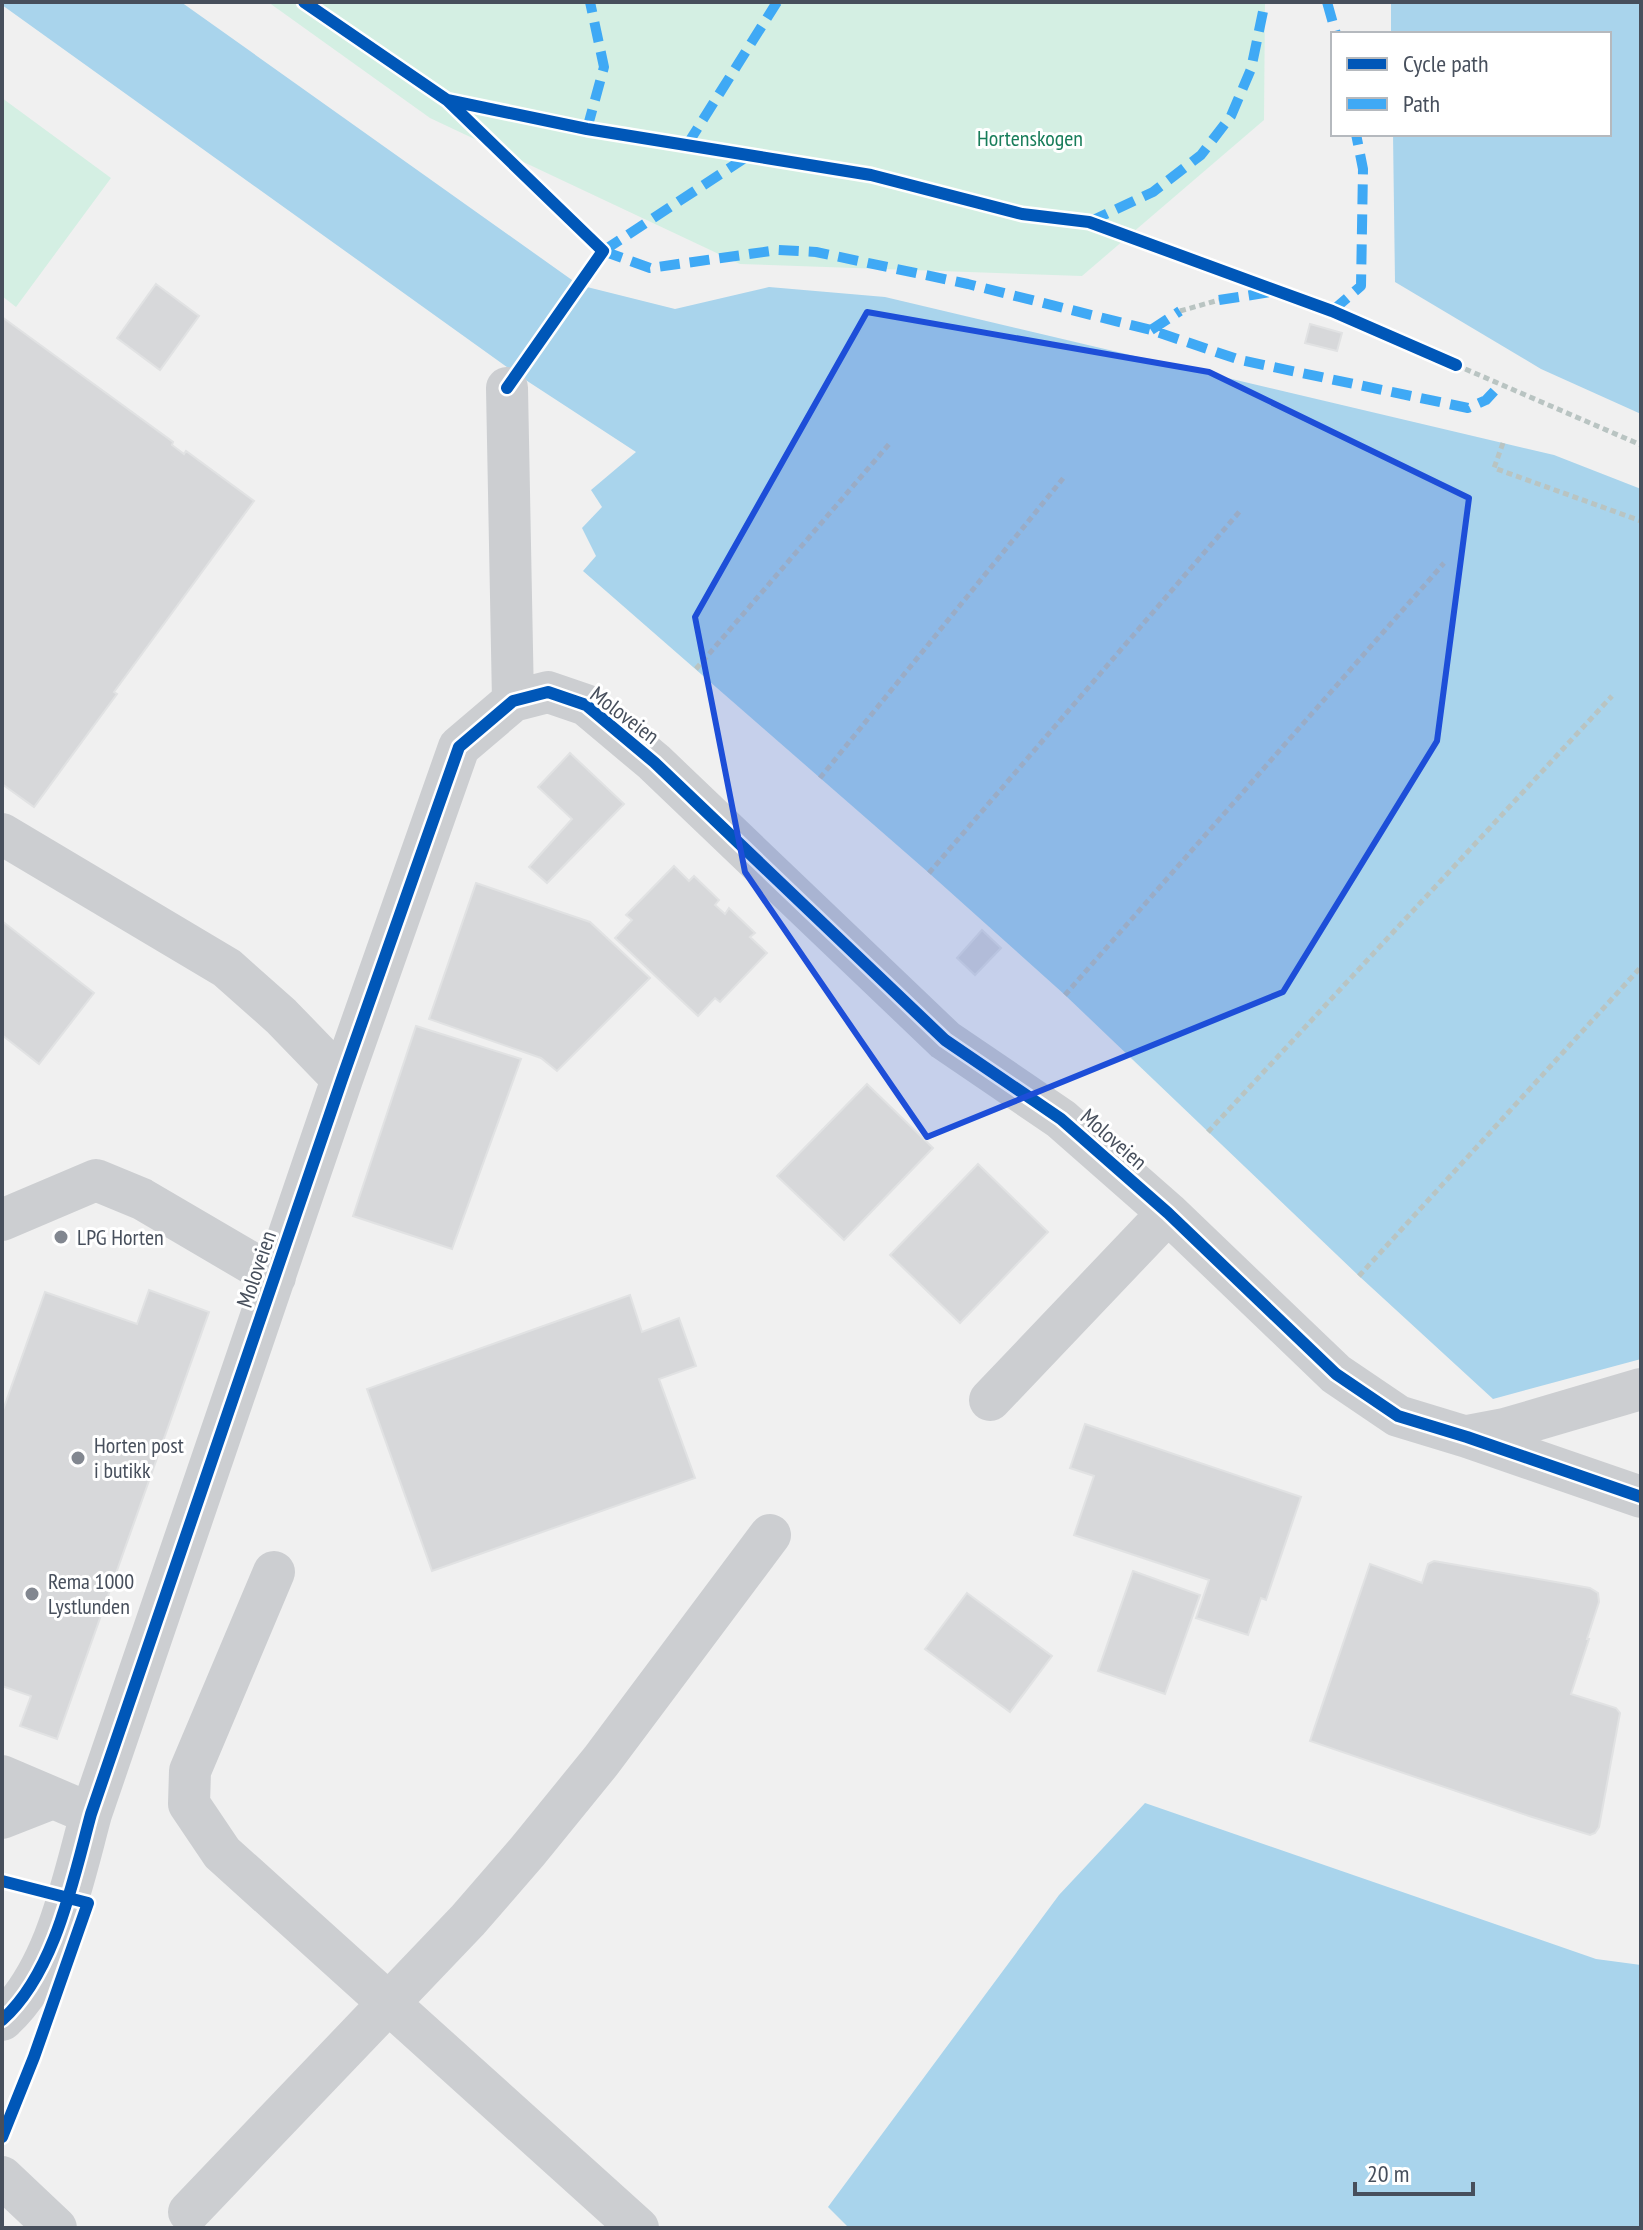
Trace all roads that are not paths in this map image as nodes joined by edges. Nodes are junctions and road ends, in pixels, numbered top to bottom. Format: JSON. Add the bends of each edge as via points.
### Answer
{"nodes":[{"id":1,"x":507,"y":388,"type":"dead end"},
{"id":2,"x":513,"y":701,"type":"junction"},
{"id":3,"x":2,"y":834,"type":"edge"},
{"id":4,"x":342,"y":1079,"type":"junction"},
{"id":5,"x":1168,"y":1213,"type":"junction"},
{"id":6,"x":2,"y":1220,"type":"edge"},
{"id":7,"x":275,"y":1277,"type":"junction"},
{"id":8,"x":1641,"y":1389,"type":"edge"},
{"id":9,"x":990,"y":1400,"type":"dead end"},
{"id":10,"x":1467,"y":1437,"type":"junction"},
{"id":11,"x":1641,"y":1497,"type":"edge"},
{"id":12,"x":770,"y":1535,"type":"dead end"},
{"id":13,"x":274,"y":1572,"type":"dead end"},
{"id":14,"x":23,"y":1791,"type":"edge"},
{"id":15,"x":91,"y":1814,"type":"junction"},
{"id":16,"x":2,"y":1818,"type":"edge"},
{"id":17,"x":387,"y":2003,"type":"junction"},
{"id":18,"x":2,"y":2020,"type":"edge"},
{"id":19,"x":2,"y":2177,"type":"edge"},
{"id":20,"x":189,"y":2212,"type":"dead end"},
{"id":21,"x":56,"y":2228,"type":"edge"},
{"id":22,"x":638,"y":2228,"type":"edge"}],
"edges":[{"from":1,"to":2,"type":"street"},
{"from":2,"to":4,"type":"street","name":"Moloveien","via":[[459,747]]},
{"from":2,"to":5,"type":"street","name":"Moloveien","via":[[548,692],[586,705],[654,762],[945,1040],[1061,1119]]},
{"from":3,"to":4,"type":"street","via":[[227,968]]},
{"from":4,"to":7,"type":"street","name":"Moloveien"},
{"from":5,"to":9,"type":"street"},
{"from":5,"to":10,"type":"street","name":"Moloveien","via":[[1336,1374],[1398,1416]]},
{"from":6,"to":7,"type":"street","via":[[96,1180],[142,1199]]},
{"from":7,"to":15,"type":"street","name":"Moloveien"},
{"from":8,"to":10,"type":"street"},
{"from":10,"to":11,"type":"street","name":"Moloveien"},
{"from":12,"to":17,"type":"street","via":[[527,1852]]},
{"from":13,"to":17,"type":"street","via":[[190,1771],[189,1804],[222,1853]]},
{"from":14,"to":15,"type":"street"},
{"from":14,"to":16,"type":"street"},
{"from":15,"to":18,"type":"street","name":"Moloveien","via":[[68,1899],[38,1973]]},
{"from":17,"to":20,"type":"street"},
{"from":17,"to":22,"type":"street"},
{"from":19,"to":21,"type":"street"}]}
